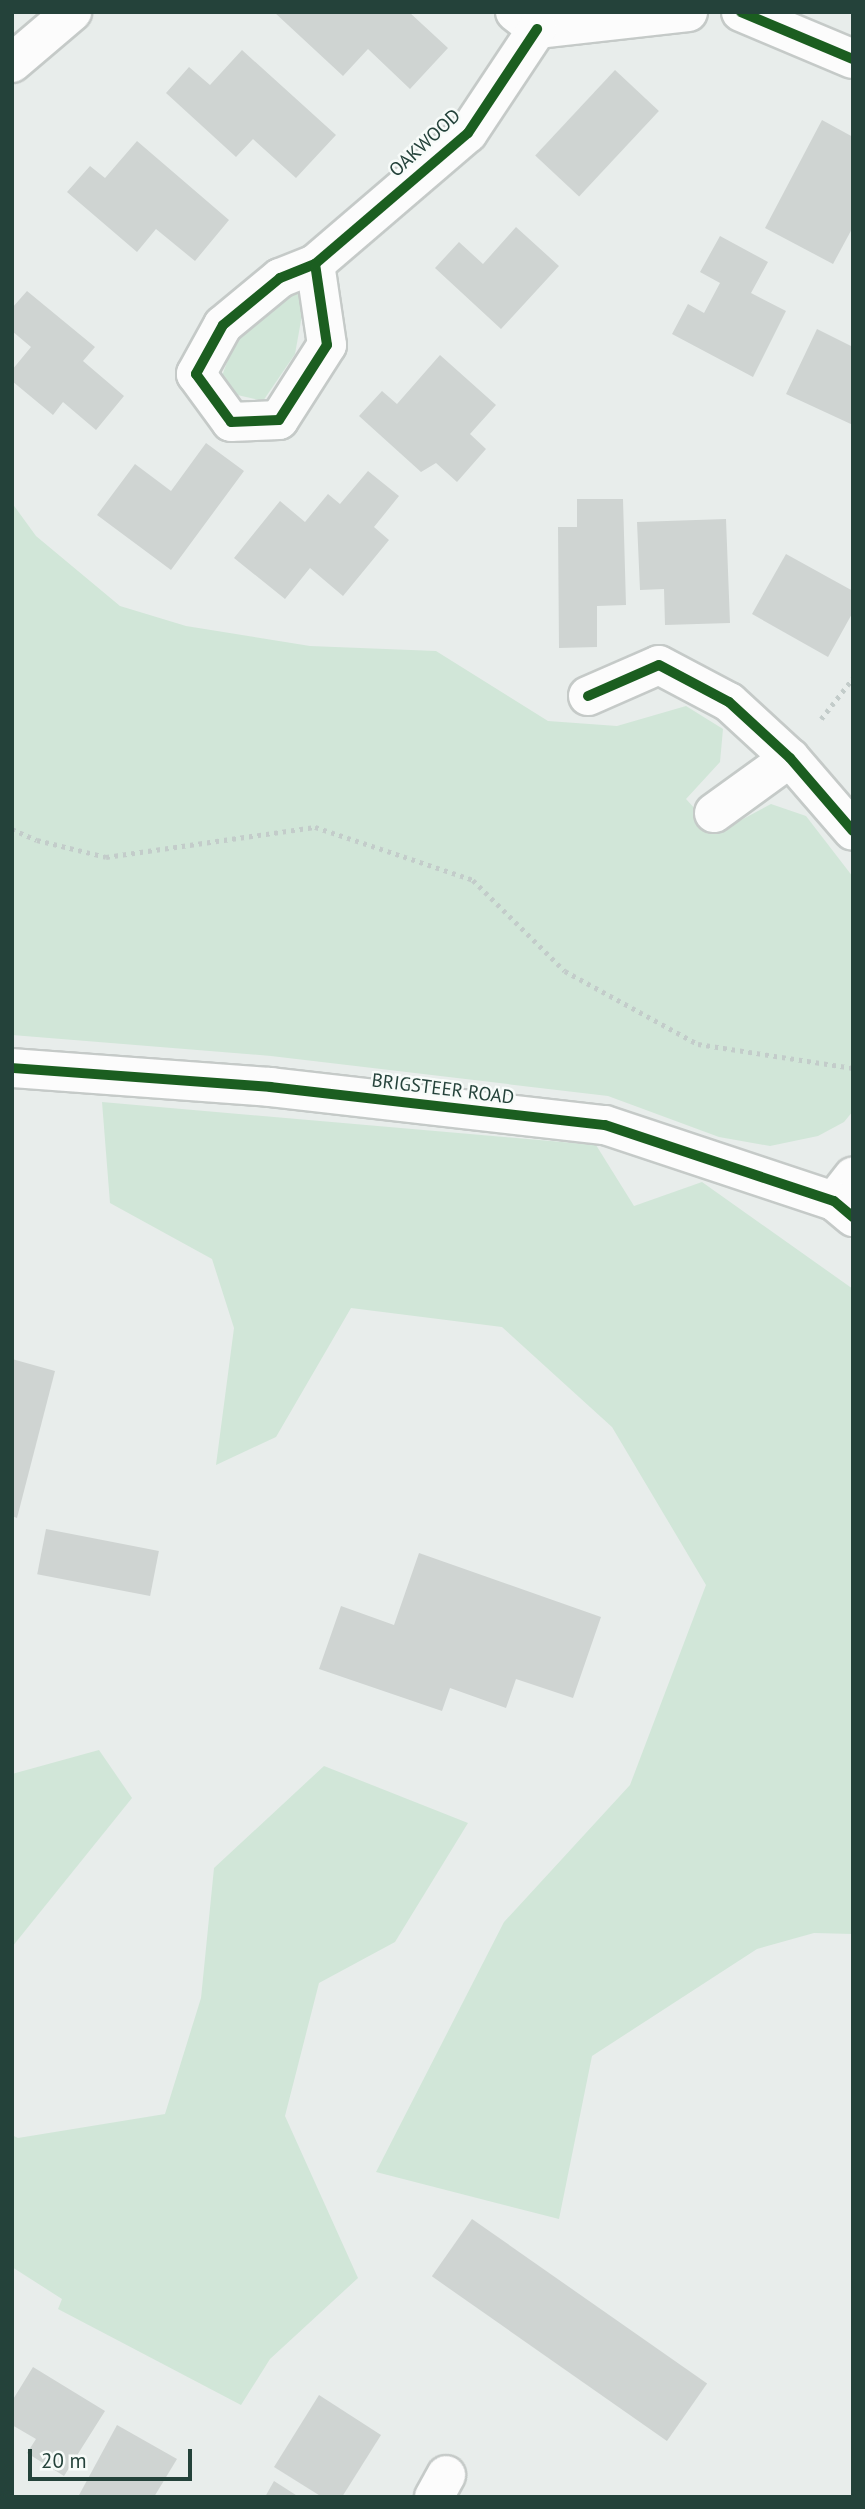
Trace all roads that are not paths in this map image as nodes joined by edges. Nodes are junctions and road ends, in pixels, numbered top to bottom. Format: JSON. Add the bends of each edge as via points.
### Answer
{"nodes":[{"id":1,"x":688,"y":12,"type":"edge"},
{"id":2,"x":741,"y":12,"type":"edge"},
{"id":3,"x":69,"y":13,"type":"edge"},
{"id":4,"x":526,"y":21,"type":"edge"},
{"id":5,"x":853,"y":59,"type":"edge"},
{"id":6,"x":12,"y":63,"type":"edge"},
{"id":7,"x":315,"y":264,"type":"dead end"},
{"id":8,"x":588,"y":696,"type":"dead end"},
{"id":9,"x":790,"y":758,"type":"junction"},
{"id":10,"x":714,"y":813,"type":"dead end"},
{"id":11,"x":853,"y":831,"type":"edge"},
{"id":12,"x":12,"y":1068,"type":"edge"},
{"id":13,"x":847,"y":1198,"type":"edge"}],
"edges":[{"from":1,"to":4,"type":"street"},
{"from":2,"to":5,"type":"street"},
{"from":3,"to":6,"type":"street"},
{"from":4,"to":7,"type":"street","name":"OAKWOOD","via":[[468,133]]},
{"from":8,"to":9,"type":"street","via":[[659,665],[729,702]]},
{"from":9,"to":10,"type":"street"},
{"from":9,"to":11,"type":"street"},
{"from":12,"to":13,"type":"street","name":"BRIGSTEER ROAD","via":[[270,1087],[605,1125]]}]}
